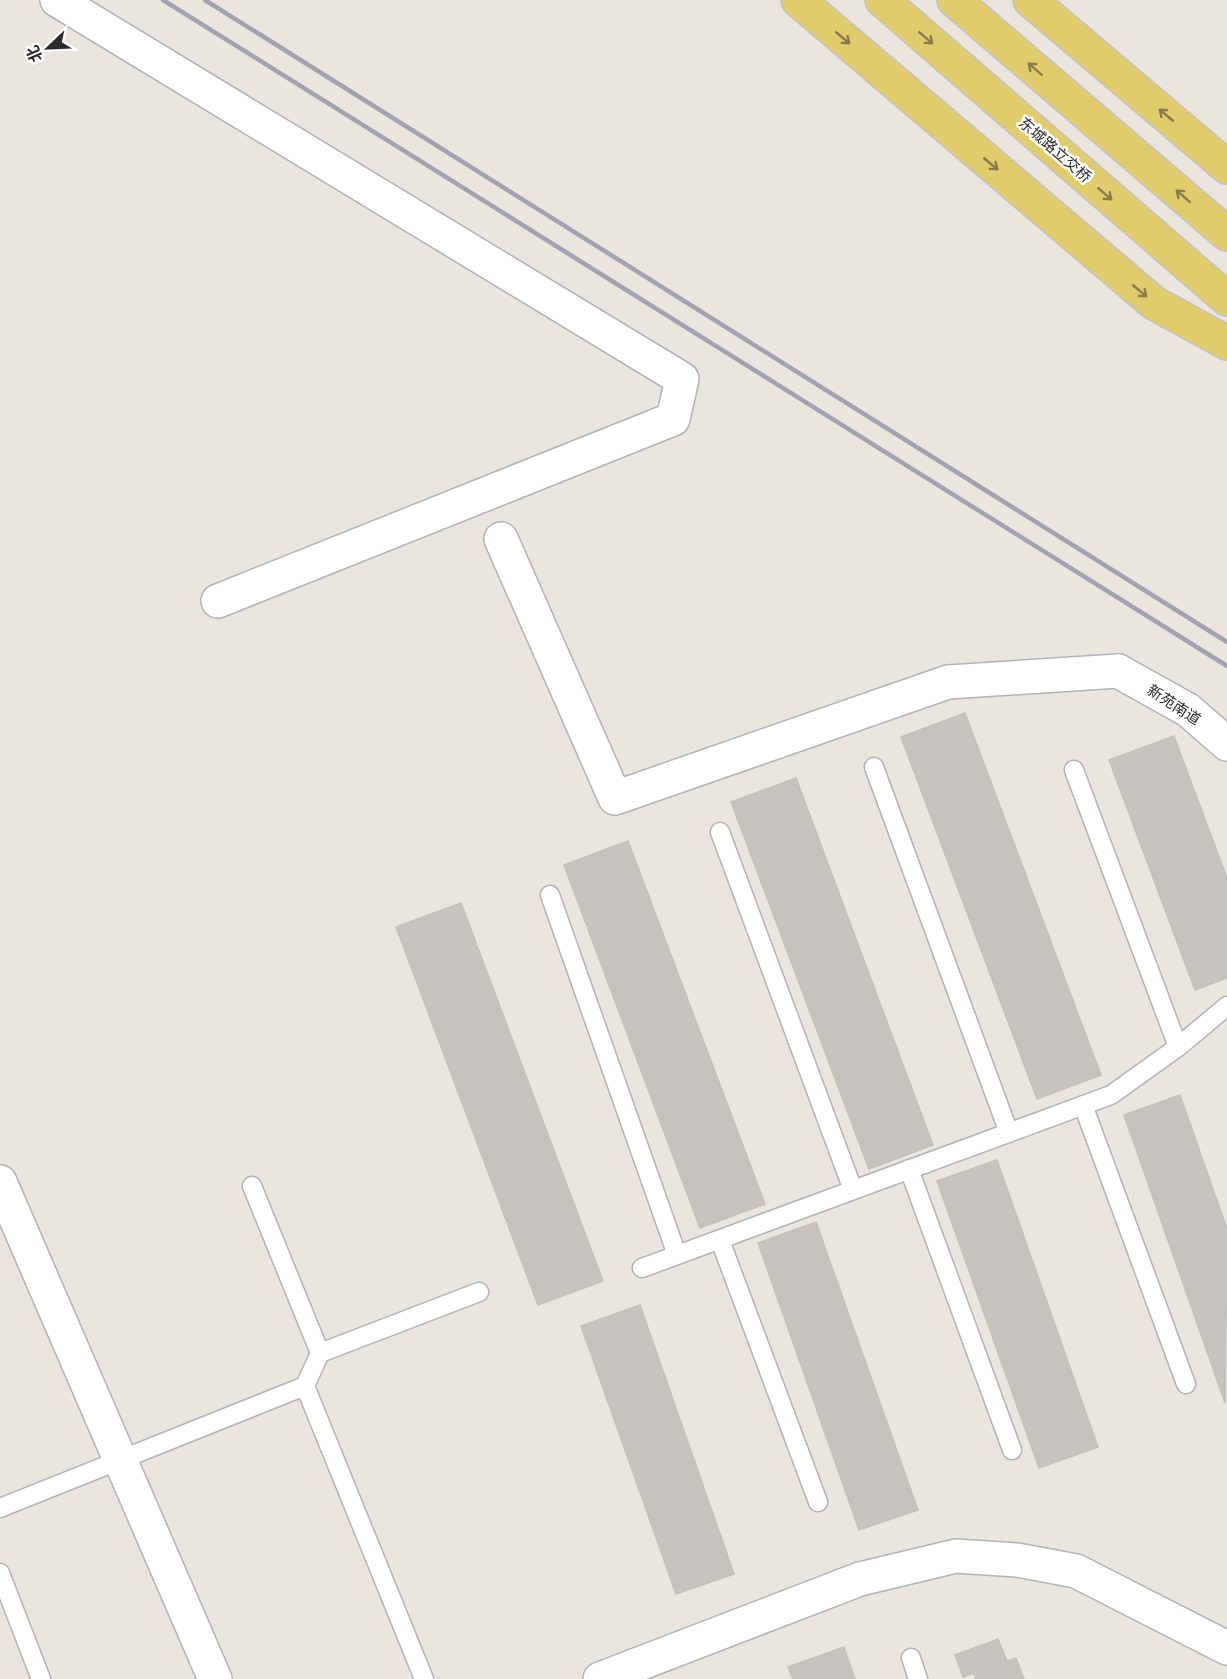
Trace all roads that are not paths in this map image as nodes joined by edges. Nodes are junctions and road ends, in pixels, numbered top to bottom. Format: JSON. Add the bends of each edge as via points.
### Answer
{"nodes":[{"id":1,"x":57,"y":0,"type":"edge"},
{"id":2,"x":798,"y":0,"type":"edge"},
{"id":3,"x":882,"y":0,"type":"edge"},
{"id":4,"x":954,"y":0,"type":"edge"},
{"id":5,"x":1030,"y":0,"type":"edge"},
{"id":6,"x":1227,"y":167,"type":"edge"},
{"id":7,"x":1227,"y":234,"type":"edge"},
{"id":8,"x":1227,"y":299,"type":"edge"},
{"id":9,"x":1227,"y":343,"type":"edge"},
{"id":10,"x":501,"y":539,"type":"dead end"},
{"id":11,"x":218,"y":601,"type":"dead end"},
{"id":12,"x":1227,"y":744,"type":"edge"},
{"id":13,"x":874,"y":766,"type":"dead end"},
{"id":14,"x":1074,"y":770,"type":"dead end"},
{"id":15,"x":720,"y":832,"type":"dead end"},
{"id":16,"x":550,"y":895,"type":"dead end"},
{"id":17,"x":1227,"y":1006,"type":"edge"},
{"id":18,"x":1178,"y":1047,"type":"junction"},
{"id":19,"x":1083,"y":1105,"type":"junction"},
{"id":20,"x":1009,"y":1132,"type":"junction"},
{"id":21,"x":909,"y":1169,"type":"junction"},
{"id":22,"x":0,"y":1182,"type":"edge"},
{"id":23,"x":252,"y":1186,"type":"dead end"},
{"id":24,"x":853,"y":1190,"type":"junction"},
{"id":25,"x":720,"y":1240,"type":"junction"},
{"id":26,"x":677,"y":1256,"type":"junction"},
{"id":27,"x":642,"y":1268,"type":"dead end"},
{"id":28,"x":479,"y":1292,"type":"dead end"},
{"id":29,"x":320,"y":1353,"type":"junction"},
{"id":30,"x":1186,"y":1384,"type":"dead end"},
{"id":31,"x":305,"y":1386,"type":"junction"},
{"id":32,"x":1012,"y":1450,"type":"dead end"},
{"id":33,"x":120,"y":1458,"type":"junction"},
{"id":34,"x":818,"y":1502,"type":"dead end"},
{"id":35,"x":0,"y":1508,"type":"edge"},
{"id":36,"x":0,"y":1573,"type":"edge"},
{"id":37,"x":1227,"y":1648,"type":"edge"},
{"id":38,"x":911,"y":1658,"type":"dead end"},
{"id":39,"x":41,"y":1679,"type":"edge"},
{"id":40,"x":215,"y":1679,"type":"edge"},
{"id":41,"x":424,"y":1679,"type":"edge"},
{"id":42,"x":600,"y":1679,"type":"edge"},
{"id":43,"x":918,"y":1679,"type":"edge"}],
"edges":[{"from":1,"to":11,"type":"street","via":[[682,379],[673,419]]},
{"from":2,"to":9,"type":"main road","one_way":true,"via":[[1154,303]]},
{"from":3,"to":8,"type":"main road","name":"东城路立交桥","one_way":true},
{"from":7,"to":4,"type":"main road","one_way":true},
{"from":6,"to":5,"type":"main road","one_way":true},
{"from":10,"to":12,"type":"street","name":"新苑南道","via":[[615,798],[948,682],[1118,671],[1188,710]]},
{"from":13,"to":20,"type":"lane"},
{"from":14,"to":18,"type":"lane"},
{"from":15,"to":24,"type":"lane"},
{"from":16,"to":26,"type":"lane"},
{"from":17,"to":18,"type":"lane"},
{"from":18,"to":19,"type":"lane","via":[[1110,1095]]},
{"from":19,"to":20,"type":"lane"},
{"from":19,"to":30,"type":"lane"},
{"from":20,"to":21,"type":"lane"},
{"from":21,"to":24,"type":"lane"},
{"from":21,"to":32,"type":"lane"},
{"from":22,"to":33,"type":"street"},
{"from":23,"to":29,"type":"lane"},
{"from":24,"to":25,"type":"lane"},
{"from":25,"to":26,"type":"lane"},
{"from":25,"to":34,"type":"lane"},
{"from":26,"to":27,"type":"lane"},
{"from":28,"to":29,"type":"lane"},
{"from":29,"to":31,"type":"lane"},
{"from":31,"to":33,"type":"lane"},
{"from":31,"to":41,"type":"lane"},
{"from":33,"to":35,"type":"lane"},
{"from":33,"to":40,"type":"street"},
{"from":36,"to":39,"type":"lane"},
{"from":37,"to":42,"type":"street","via":[[1076,1571],[1017,1560],[956,1556],[860,1579]]},
{"from":38,"to":43,"type":"lane"}]}
